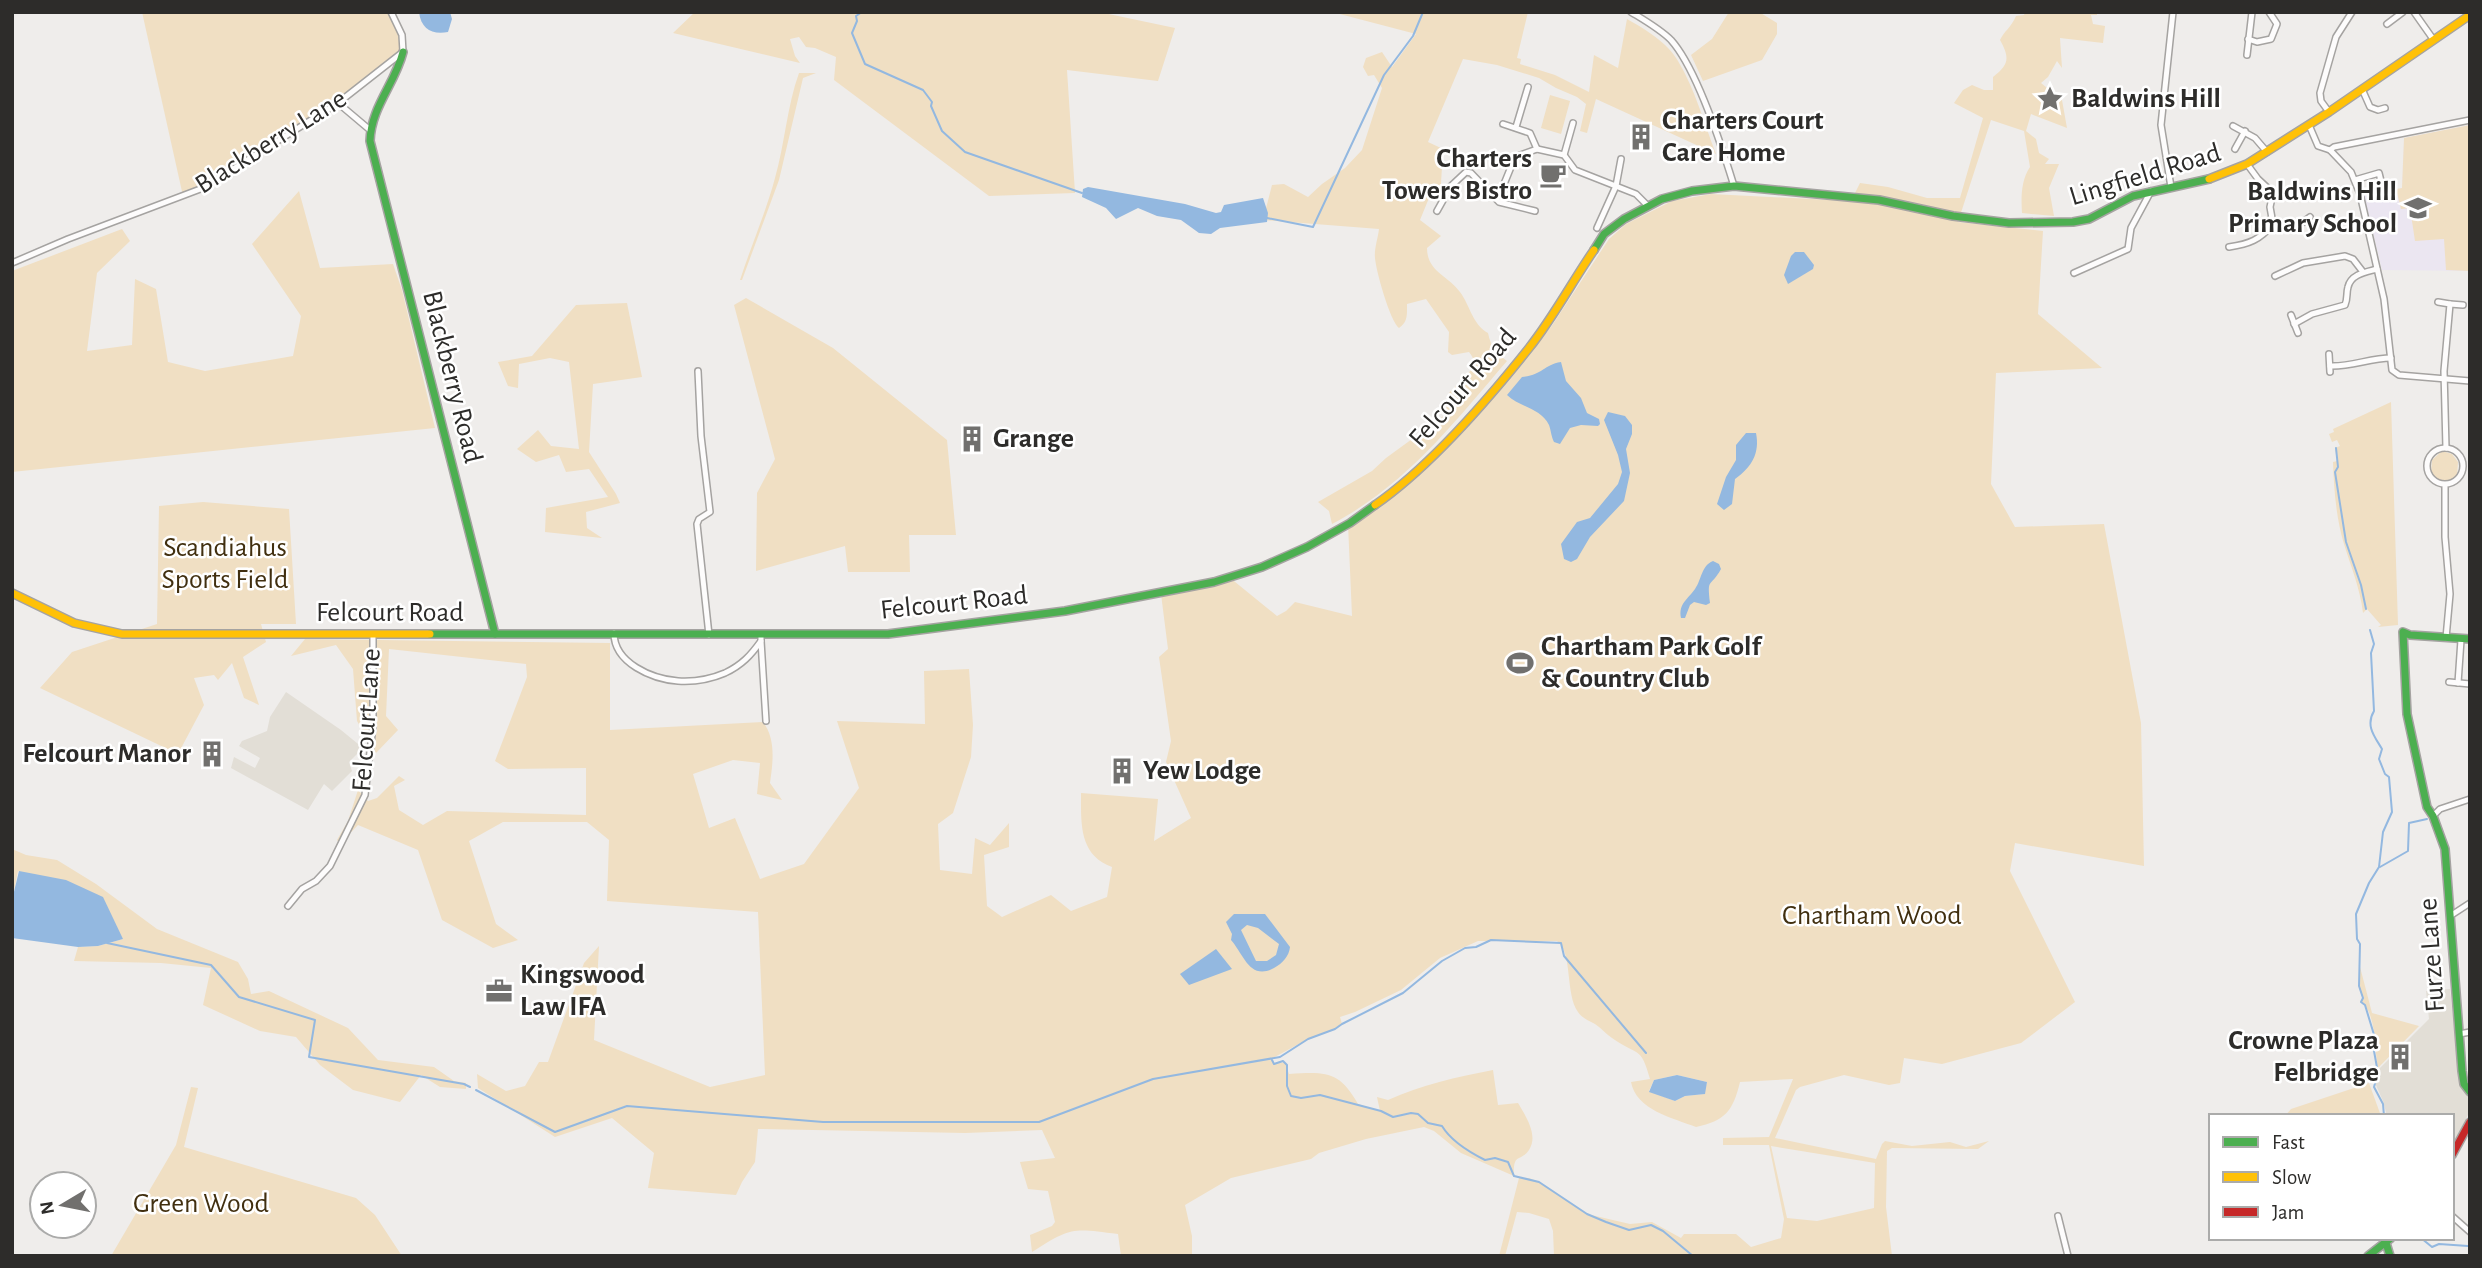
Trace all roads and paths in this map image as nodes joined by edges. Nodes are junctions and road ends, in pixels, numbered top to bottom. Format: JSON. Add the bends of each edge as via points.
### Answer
{"nodes":[{"id":1,"x":391,"y":12,"type":"edge"},
{"id":2,"x":1630,"y":12,"type":"edge"},
{"id":3,"x":2173,"y":12,"type":"edge"},
{"id":4,"x":2252,"y":12,"type":"edge"},
{"id":5,"x":2269,"y":12,"type":"edge"},
{"id":6,"x":2352,"y":12,"type":"edge"},
{"id":7,"x":2403,"y":12,"type":"edge"},
{"id":8,"x":2414,"y":12,"type":"edge"},
{"id":9,"x":2470,"y":15,"type":"edge"},
{"id":10,"x":2387,"y":24,"type":"dead end"},
{"id":11,"x":2248,"y":39,"type":"junction"},
{"id":12,"x":2433,"y":39,"type":"junction"},
{"id":13,"x":403,"y":51,"type":"junction"},
{"id":14,"x":2247,"y":55,"type":"dead end"},
{"id":15,"x":1528,"y":87,"type":"dead end"},
{"id":16,"x":2362,"y":89,"type":"junction"},
{"id":17,"x":338,"y":103,"type":"junction"},
{"id":18,"x":2385,"y":108,"type":"dead end"},
{"id":19,"x":2329,"y":112,"type":"junction"},
{"id":20,"x":2470,"y":120,"type":"edge"},
{"id":21,"x":1573,"y":123,"type":"dead end"},
{"id":22,"x":1503,"y":124,"type":"dead end"},
{"id":23,"x":2309,"y":125,"type":"junction"},
{"id":24,"x":2233,"y":126,"type":"dead end"},
{"id":25,"x":1516,"y":127,"type":"junction"},
{"id":26,"x":370,"y":130,"type":"junction"},
{"id":27,"x":2245,"y":131,"type":"junction"},
{"id":28,"x":1537,"y":149,"type":"junction"},
{"id":29,"x":2235,"y":149,"type":"dead end"},
{"id":30,"x":2330,"y":150,"type":"junction"},
{"id":31,"x":2267,"y":152,"type":"junction"},
{"id":32,"x":1564,"y":155,"type":"junction"},
{"id":33,"x":1621,"y":159,"type":"dead end"},
{"id":34,"x":2248,"y":164,"type":"junction"},
{"id":35,"x":2355,"y":180,"type":"junction"},
{"id":36,"x":2382,"y":185,"type":"dead end"},
{"id":37,"x":1616,"y":186,"type":"junction"},
{"id":38,"x":1734,"y":186,"type":"junction"},
{"id":39,"x":1748,"y":187,"type":"joint"},
{"id":40,"x":2171,"y":187,"type":"junction"},
{"id":41,"x":2152,"y":190,"type":"junction"},
{"id":42,"x":1494,"y":197,"type":"junction"},
{"id":43,"x":1647,"y":205,"type":"junction"},
{"id":44,"x":1437,"y":211,"type":"dead end"},
{"id":45,"x":1535,"y":211,"type":"dead end"},
{"id":46,"x":2310,"y":217,"type":"dead end"},
{"id":47,"x":2273,"y":223,"type":"junction"},
{"id":48,"x":1597,"y":228,"type":"dead end"},
{"id":49,"x":2229,"y":247,"type":"dead end"},
{"id":50,"x":12,"y":263,"type":"edge"},
{"id":51,"x":2377,"y":269,"type":"junction"},
{"id":52,"x":2363,"y":272,"type":"junction"},
{"id":53,"x":2074,"y":273,"type":"dead end"},
{"id":54,"x":2275,"y":276,"type":"dead end"},
{"id":55,"x":2438,"y":302,"type":"dead end"},
{"id":56,"x":2450,"y":304,"type":"junction"},
{"id":57,"x":2463,"y":305,"type":"dead end"},
{"id":58,"x":2291,"y":315,"type":"dead end"},
{"id":59,"x":2294,"y":324,"type":"junction"},
{"id":60,"x":2298,"y":333,"type":"dead end"},
{"id":61,"x":2329,"y":355,"type":"dead end"},
{"id":62,"x":2391,"y":358,"type":"junction"},
{"id":63,"x":698,"y":371,"type":"dead end"},
{"id":64,"x":2444,"y":378,"type":"junction"},
{"id":65,"x":2470,"y":381,"type":"edge"},
{"id":66,"x":2446,"y":447,"type":"junction"},
{"id":67,"x":2445,"y":485,"type":"junction"},
{"id":68,"x":12,"y":593,"type":"edge"},
{"id":69,"x":614,"y":633,"type":"junction"},
{"id":70,"x":373,"y":634,"type":"junction"},
{"id":71,"x":495,"y":634,"type":"junction"},
{"id":72,"x":709,"y":635,"type":"junction"},
{"id":73,"x":761,"y":637,"type":"junction"},
{"id":74,"x":2446,"y":638,"type":"junction"},
{"id":75,"x":2465,"y":639,"type":"edge"},
{"id":76,"x":2449,"y":682,"type":"dead end"},
{"id":77,"x":2458,"y":683,"type":"junction"},
{"id":78,"x":2470,"y":684,"type":"edge"},
{"id":79,"x":766,"y":720,"type":"dead end"},
{"id":80,"x":2470,"y":799,"type":"edge"},
{"id":81,"x":2433,"y":816,"type":"junction"},
{"id":82,"x":2470,"y":902,"type":"edge"},
{"id":83,"x":288,"y":906,"type":"dead end"},
{"id":84,"x":2450,"y":916,"type":"junction"},
{"id":85,"x":2470,"y":1032,"type":"edge"},
{"id":86,"x":2459,"y":1034,"type":"junction"},
{"id":87,"x":2470,"y":1092,"type":"edge"},
{"id":88,"x":2470,"y":1122,"type":"edge"},
{"id":89,"x":2468,"y":1130,"type":"edge"},
{"id":90,"x":2454,"y":1152,"type":"edge"},
{"id":91,"x":2058,"y":1216,"type":"dead end"},
{"id":92,"x":2454,"y":1218,"type":"edge"},
{"id":93,"x":2470,"y":1232,"type":"edge"},
{"id":94,"x":2388,"y":1241,"type":"edge"},
{"id":95,"x":2068,"y":1256,"type":"edge"},
{"id":96,"x":2368,"y":1256,"type":"edge"},
{"id":97,"x":2390,"y":1256,"type":"edge"}],
"edges":[{"from":1,"to":13,"type":"street","via":[[402,35]]},
{"from":2,"to":38,"type":"street","via":[[1666,36],[1685,60]]},
{"from":3,"to":40,"type":"street","via":[[2161,125]]},
{"from":4,"to":11,"type":"street"},
{"from":5,"to":11,"type":"street","via":[[2277,24],[2271,39]]},
{"from":6,"to":19,"type":"street","via":[[2336,37],[2320,93]]},
{"from":7,"to":10,"type":"street"},
{"from":8,"to":12,"type":"street"},
{"from":9,"to":12,"type":"main road","name":"Lingfield Road"},
{"from":11,"to":14,"type":"street"},
{"from":12,"to":16,"type":"main road","name":"Lingfield Road"},
{"from":13,"to":17,"type":"street","name":"Blackberry Lane"},
{"from":13,"to":26,"type":"main road"},
{"from":15,"to":25,"type":"street"},
{"from":16,"to":18,"type":"street","via":[[2370,107]]},
{"from":16,"to":19,"type":"main road","name":"Lingfield Road"},
{"from":17,"to":26,"type":"street"},
{"from":17,"to":50,"type":"street","name":"Blackberry Lane","via":[[203,188]]},
{"from":19,"to":23,"type":"main road","name":"Lingfield Road"},
{"from":20,"to":30,"type":"street"},
{"from":21,"to":32,"type":"street"},
{"from":22,"to":25,"type":"street"},
{"from":23,"to":30,"type":"street","via":[[2318,146]]},
{"from":23,"to":31,"type":"main road","name":"Lingfield Road"},
{"from":24,"to":27,"type":"street"},
{"from":25,"to":28,"type":"street","via":[[1530,133]]},
{"from":26,"to":71,"type":"main road","name":"Blackberry Road"},
{"from":27,"to":29,"type":"street"},
{"from":27,"to":31,"type":"street"},
{"from":28,"to":32,"type":"street"},
{"from":28,"to":42,"type":"street","via":[[1515,157]]},
{"from":30,"to":35,"type":"street"},
{"from":31,"to":34,"type":"main road","name":"Lingfield Road"},
{"from":32,"to":37,"type":"street","via":[[1575,170]]},
{"from":33,"to":37,"type":"street"},
{"from":34,"to":40,"type":"main road","name":"Lingfield Road"},
{"from":34,"to":47,"type":"street","via":[[2273,193]]},
{"from":35,"to":36,"type":"street","via":[[2379,173]]},
{"from":35,"to":51,"type":"street"},
{"from":37,"to":43,"type":"street","via":[[1636,194]]},
{"from":37,"to":48,"type":"street"},
{"from":38,"to":39,"type":"main road","name":"Felcourt Road"},
{"from":38,"to":43,"type":"main road","name":"Felcourt Road","via":[[1692,191]]},
{"from":39,"to":41,"type":"main road","name":"Lingfield Road","via":[[1879,200],[2009,223],[2089,219]]},
{"from":40,"to":41,"type":"main road","name":"Lingfield Road"},
{"from":41,"to":53,"type":"street","via":[[2131,228],[2128,248]]},
{"from":42,"to":44,"type":"street","via":[[1465,172]]},
{"from":42,"to":45,"type":"street"},
{"from":43,"to":73,"type":"main road","name":"Felcourt Road","via":[[1604,234],[1530,347],[1424,466],[1376,506],[1296,553],[1214,582],[1065,611],[914,632]]},
{"from":46,"to":47,"type":"street","via":[[2285,230]]},
{"from":47,"to":49,"type":"street","via":[[2263,237]]},
{"from":51,"to":52,"type":"street"},
{"from":51,"to":62,"type":"street"},
{"from":52,"to":54,"type":"street","via":[[2345,256],[2303,263]]},
{"from":52,"to":59,"type":"street","via":[[2350,282],[2345,305]]},
{"from":55,"to":56,"type":"street"},
{"from":56,"to":57,"type":"street"},
{"from":56,"to":64,"type":"street"},
{"from":58,"to":59,"type":"street"},
{"from":59,"to":60,"type":"street"},
{"from":61,"to":62,"type":"street","via":[[2330,369]]},
{"from":62,"to":64,"type":"street","via":[[2395,374]]},
{"from":63,"to":72,"type":"street","via":[[710,512],[698,524]]},
{"from":64,"to":65,"type":"street"},
{"from":64,"to":66,"type":"street"},
{"from":66,"to":67,"type":"street","via":[[2457,452],[2463,469],[2460,478]]},
{"from":66,"to":67,"type":"street","via":[[2429,458],[2427,470],[2434,481]]},
{"from":67,"to":74,"type":"street","via":[[2450,594]]},
{"from":68,"to":70,"type":"main road","name":"Felcourt Road","via":[[62,618],[110,633]]},
{"from":69,"to":71,"type":"main road","name":"Felcourt Road"},
{"from":69,"to":72,"type":"main road","name":"Felcourt Road"},
{"from":69,"to":73,"type":"street","via":[[619,651],[633,666],[676,681],[726,672],[750,658]]},
{"from":70,"to":71,"type":"main road","name":"Felcourt Road"},
{"from":70,"to":83,"type":"street","name":"Felcourt Lane","via":[[373,726],[365,795],[330,866]]},
{"from":72,"to":73,"type":"main road","name":"Felcourt Road"},
{"from":73,"to":79,"type":"street"},
{"from":74,"to":75,"type":"main road"},
{"from":74,"to":81,"type":"main road","name":"Furze Lane","via":[[2403,632],[2407,715],[2427,807]]},
{"from":75,"to":77,"type":"street"},
{"from":76,"to":77,"type":"street"},
{"from":77,"to":78,"type":"street"},
{"from":80,"to":81,"type":"street"},
{"from":81,"to":84,"type":"main road","name":"Furze Lane","via":[[2445,849]]},
{"from":82,"to":84,"type":"street"},
{"from":84,"to":86,"type":"main road","name":"Furze Lane"},
{"from":85,"to":86,"type":"street"},
{"from":86,"to":87,"type":"main road","name":"Furze Lane"},
{"from":88,"to":89,"type":"main road"},
{"from":89,"to":90,"type":"main road"},
{"from":91,"to":95,"type":"street"},
{"from":92,"to":93,"type":"street"},
{"from":94,"to":96,"type":"main road"},
{"from":94,"to":97,"type":"main road"}]}
